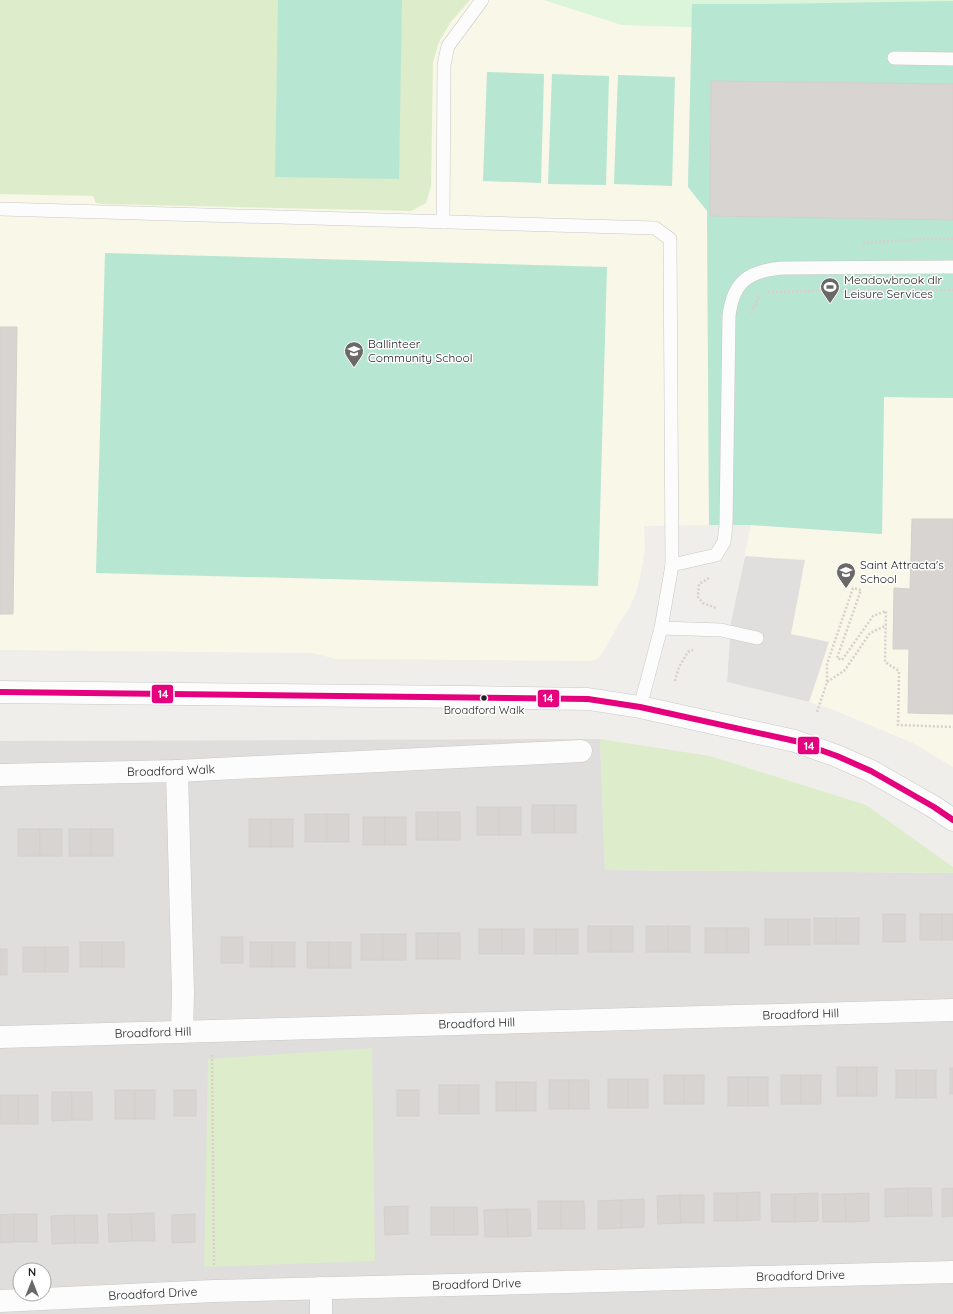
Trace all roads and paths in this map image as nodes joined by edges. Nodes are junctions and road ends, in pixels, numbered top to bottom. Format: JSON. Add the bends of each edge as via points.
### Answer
{"nodes":[{"id":1,"x":482,"y":0,"type":"edge"},
{"id":2,"x":894,"y":58,"type":"dead end"},
{"id":3,"x":953,"y":59,"type":"edge"},
{"id":4,"x":0,"y":209,"type":"edge"},
{"id":5,"x":443,"y":222,"type":"junction"},
{"id":6,"x":953,"y":267,"type":"edge"},
{"id":7,"x":953,"y":290,"type":"edge"},
{"id":8,"x":749,"y":316,"type":"dead end"},
{"id":9,"x":672,"y":565,"type":"junction"},
{"id":10,"x":712,"y":576,"type":"dead end"},
{"id":11,"x":885,"y":626,"type":"junction"},
{"id":12,"x":661,"y":628,"type":"junction"},
{"id":13,"x":725,"y":631,"type":"junction"},
{"id":14,"x":757,"y":638,"type":"dead end"},
{"id":15,"x":694,"y":650,"type":"dead end"},
{"id":16,"x":675,"y":681,"type":"dead end"},
{"id":17,"x":827,"y":682,"type":"junction"},
{"id":18,"x":0,"y":692,"type":"edge"},
{"id":19,"x":640,"y":707,"type":"junction"},
{"id":20,"x":817,"y":712,"type":"dead end"},
{"id":21,"x":953,"y":727,"type":"edge"},
{"id":22,"x":581,"y":751,"type":"dead end"},
{"id":23,"x":177,"y":770,"type":"junction"},
{"id":24,"x":0,"y":775,"type":"edge"},
{"id":25,"x":953,"y":820,"type":"edge"},
{"id":26,"x":953,"y":1010,"type":"edge"},
{"id":27,"x":182,"y":1032,"type":"junction"},
{"id":28,"x":0,"y":1037,"type":"edge"},
{"id":29,"x":212,"y":1051,"type":"dead end"},
{"id":30,"x":214,"y":1270,"type":"dead end"},
{"id":31,"x":953,"y":1272,"type":"edge"},
{"id":32,"x":321,"y":1288,"type":"junction"},
{"id":33,"x":0,"y":1301,"type":"edge"},
{"id":34,"x":321,"y":1314,"type":"edge"}],
"edges":[{"from":1,"to":5,"type":"lane","via":[[448,46],[444,65]]},
{"from":2,"to":3,"type":"lane"},
{"from":4,"to":5,"type":"lane"},
{"from":5,"to":9,"type":"lane","via":[[655,228],[670,239]]},
{"from":6,"to":9,"type":"lane","via":[[782,268],[764,270],[749,276],[737,288],[729,316],[724,542],[716,555]]},
{"from":7,"to":8,"type":"path","via":[[761,292]]},
{"from":9,"to":12,"type":"lane"},
{"from":10,"to":13,"type":"path","via":[[699,584],[698,597],[703,603],[724,612]]},
{"from":11,"to":17,"type":"path","via":[[870,634],[845,670]]},
{"from":11,"to":17,"type":"path","via":[[886,611],[874,616],[842,660],[837,658],[861,590],[853,588],[827,664]]},
{"from":11,"to":21,"type":"path","via":[[885,662],[900,671],[898,725]]},
{"from":12,"to":13,"type":"lane"},
{"from":12,"to":19,"type":"lane"},
{"from":13,"to":14,"type":"lane"},
{"from":15,"to":16,"type":"path","via":[[688,652],[678,667]]},
{"from":17,"to":20,"type":"path"},
{"from":18,"to":19,"type":"street","via":[[564,698]]},
{"from":19,"to":25,"type":"street","via":[[795,741],[837,756],[871,771]]},
{"from":22,"to":23,"type":"street","name":"Broadford Walk"},
{"from":23,"to":24,"type":"street","name":"Broadford Walk"},
{"from":23,"to":27,"type":"street"},
{"from":26,"to":27,"type":"street","name":"Broadford Hill"},
{"from":27,"to":28,"type":"street","name":"Broadford Hill"},
{"from":29,"to":30,"type":"path"},
{"from":31,"to":32,"type":"street","name":"Broadford Drive"},
{"from":32,"to":33,"type":"street","name":"Broadford Drive"},
{"from":32,"to":34,"type":"street"}]}
